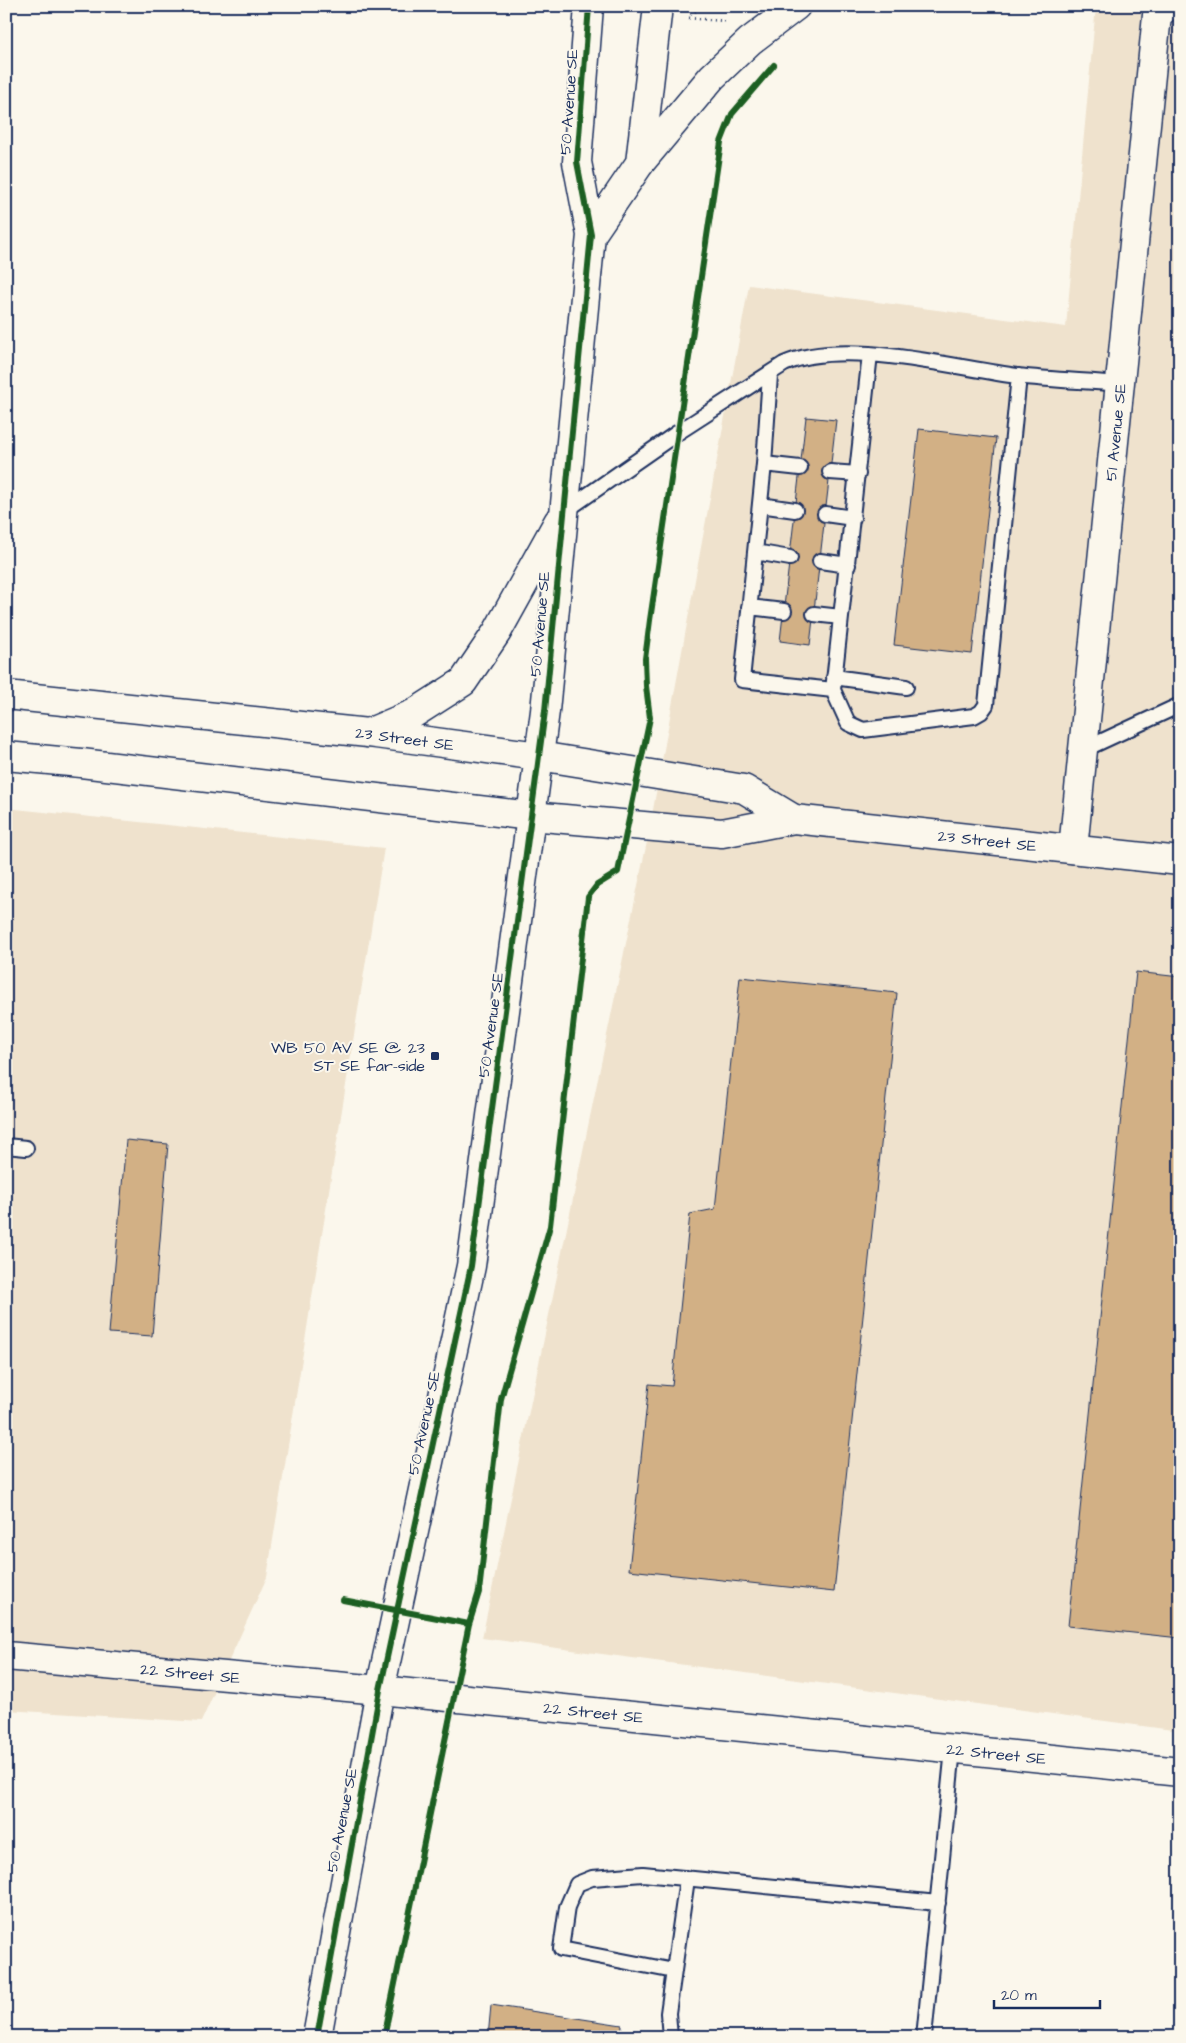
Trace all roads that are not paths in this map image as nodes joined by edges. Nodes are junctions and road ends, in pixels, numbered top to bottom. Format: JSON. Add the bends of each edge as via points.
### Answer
{"nodes":[{"id":1,"x":590,"y":6,"type":"edge"},
{"id":2,"x":658,"y":6,"type":"edge"},
{"id":3,"x":796,"y":6,"type":"edge"},
{"id":4,"x":1162,"y":11,"type":"edge"},
{"id":5,"x":640,"y":163,"type":"junction"},
{"id":6,"x":591,"y":234,"type":"junction"},
{"id":7,"x":870,"y":354,"type":"junction"},
{"id":8,"x":770,"y":375,"type":"junction"},
{"id":9,"x":1019,"y":376,"type":"junction"},
{"id":10,"x":1120,"y":384,"type":"junction"},
{"id":11,"x":764,"y":464,"type":"junction"},
{"id":12,"x":800,"y":468,"type":"dead end"},
{"id":13,"x":830,"y":472,"type":"dead end"},
{"id":14,"x":858,"y":474,"type":"junction"},
{"id":15,"x":760,"y":505,"type":"junction"},
{"id":16,"x":795,"y":510,"type":"dead end"},
{"id":17,"x":564,"y":512,"type":"junction"},
{"id":18,"x":825,"y":514,"type":"dead end"},
{"id":19,"x":853,"y":518,"type":"junction"},
{"id":20,"x":755,"y":552,"type":"junction"},
{"id":21,"x":790,"y":558,"type":"dead end"},
{"id":22,"x":820,"y":562,"type":"dead end"},
{"id":23,"x":848,"y":565,"type":"junction"},
{"id":24,"x":749,"y":607,"type":"junction"},
{"id":25,"x":784,"y":611,"type":"dead end"},
{"id":26,"x":814,"y":614,"type":"dead end"},
{"id":27,"x":841,"y":618,"type":"junction"},
{"id":28,"x":834,"y":683,"type":"junction"},
{"id":29,"x":906,"y":688,"type":"dead end"},
{"id":30,"x":6,"y":695,"type":"edge"},
{"id":31,"x":1180,"y":705,"type":"edge"},
{"id":32,"x":368,"y":733,"type":"junction"},
{"id":33,"x":1083,"y":750,"type":"junction"},
{"id":34,"x":6,"y":756,"type":"edge"},
{"id":35,"x":539,"y":756,"type":"junction"},
{"id":36,"x":531,"y":816,"type":"junction"},
{"id":37,"x":794,"y":818,"type":"junction"},
{"id":38,"x":1074,"y":849,"type":"junction"},
{"id":39,"x":1180,"y":861,"type":"edge"},
{"id":40,"x":6,"y":1146,"type":"edge"},
{"id":41,"x":26,"y":1148,"type":"dead end"},
{"id":42,"x":6,"y":1656,"type":"edge"},
{"id":43,"x":380,"y":1690,"type":"junction"},
{"id":44,"x":953,"y":1749,"type":"junction"},
{"id":45,"x":1180,"y":1772,"type":"edge"},
{"id":46,"x":687,"y":1879,"type":"junction"},
{"id":47,"x":938,"y":1903,"type":"junction"},
{"id":48,"x":674,"y":1971,"type":"junction"},
{"id":49,"x":317,"y":2037,"type":"edge"},
{"id":50,"x":670,"y":2037,"type":"edge"},
{"id":51,"x":924,"y":2037,"type":"edge"}],
"edges":[{"from":1,"to":6,"type":"street","name":"50 Avenue SE","via":[[577,162]]},
{"from":2,"to":5,"type":"street","name":"50 Avenue SE"},
{"from":3,"to":5,"type":"street","via":[[750,41],[712,77]]},
{"from":4,"to":10,"type":"street","name":"51 Avenue SE"},
{"from":5,"to":6,"type":"street","name":"50 Avenue SE"},
{"from":6,"to":17,"type":"street","name":"50 Avenue SE"},
{"from":7,"to":8,"type":"lane","via":[[816,353],[800,356]]},
{"from":7,"to":9,"type":"lane"},
{"from":7,"to":14,"type":"lane"},
{"from":8,"to":11,"type":"lane"},
{"from":8,"to":17,"type":"lane","via":[[677,433]]},
{"from":9,"to":10,"type":"lane"},
{"from":9,"to":28,"type":"lane","via":[[986,705],[974,716],[863,730],[848,724]]},
{"from":10,"to":33,"type":"street","name":"51 Avenue SE"},
{"from":11,"to":12,"type":"lane"},
{"from":11,"to":15,"type":"lane"},
{"from":13,"to":14,"type":"lane"},
{"from":14,"to":19,"type":"lane"},
{"from":15,"to":16,"type":"lane"},
{"from":15,"to":20,"type":"lane"},
{"from":17,"to":32,"type":"street","via":[[497,632],[462,682],[413,714]]},
{"from":17,"to":35,"type":"street","name":"50 Avenue SE"},
{"from":18,"to":19,"type":"lane"},
{"from":19,"to":23,"type":"lane"},
{"from":20,"to":21,"type":"lane"},
{"from":20,"to":24,"type":"lane"},
{"from":22,"to":23,"type":"lane"},
{"from":23,"to":27,"type":"lane"},
{"from":24,"to":25,"type":"lane"},
{"from":24,"to":28,"type":"lane","via":[[742,680]]},
{"from":26,"to":27,"type":"lane"},
{"from":27,"to":28,"type":"lane"},
{"from":28,"to":29,"type":"lane"},
{"from":30,"to":32,"type":"street","name":"23 Street SE"},
{"from":31,"to":33,"type":"lane"},
{"from":32,"to":35,"type":"street","name":"23 Street SE"},
{"from":33,"to":38,"type":"street","name":"51 Avenue SE"},
{"from":34,"to":36,"type":"street","name":"23 Street SE"},
{"from":35,"to":36,"type":"street","name":"50 Avenue SE"},
{"from":35,"to":37,"type":"street","name":"23 Street SE","via":[[744,789]]},
{"from":36,"to":37,"type":"street","name":"23 Street SE","via":[[722,833]]},
{"from":36,"to":43,"type":"street","name":"50 Avenue SE","via":[[471,1266]]},
{"from":37,"to":38,"type":"street","name":"23 Street SE"},
{"from":38,"to":39,"type":"street","name":"23 Street SE"},
{"from":40,"to":41,"type":"lane"},
{"from":42,"to":43,"type":"street","name":"22 Street SE"},
{"from":43,"to":44,"type":"street","name":"22 Street SE"},
{"from":43,"to":49,"type":"street","name":"50 Avenue SE"},
{"from":44,"to":45,"type":"street","name":"22 Street SE"},
{"from":44,"to":47,"type":"lane"},
{"from":46,"to":47,"type":"lane"},
{"from":46,"to":48,"type":"lane"},
{"from":46,"to":48,"type":"lane","via":[[644,1874],[592,1878],[577,1884],[567,1907],[561,1949]]},
{"from":47,"to":51,"type":"lane"},
{"from":48,"to":50,"type":"lane","via":[[668,2013]]}]}
